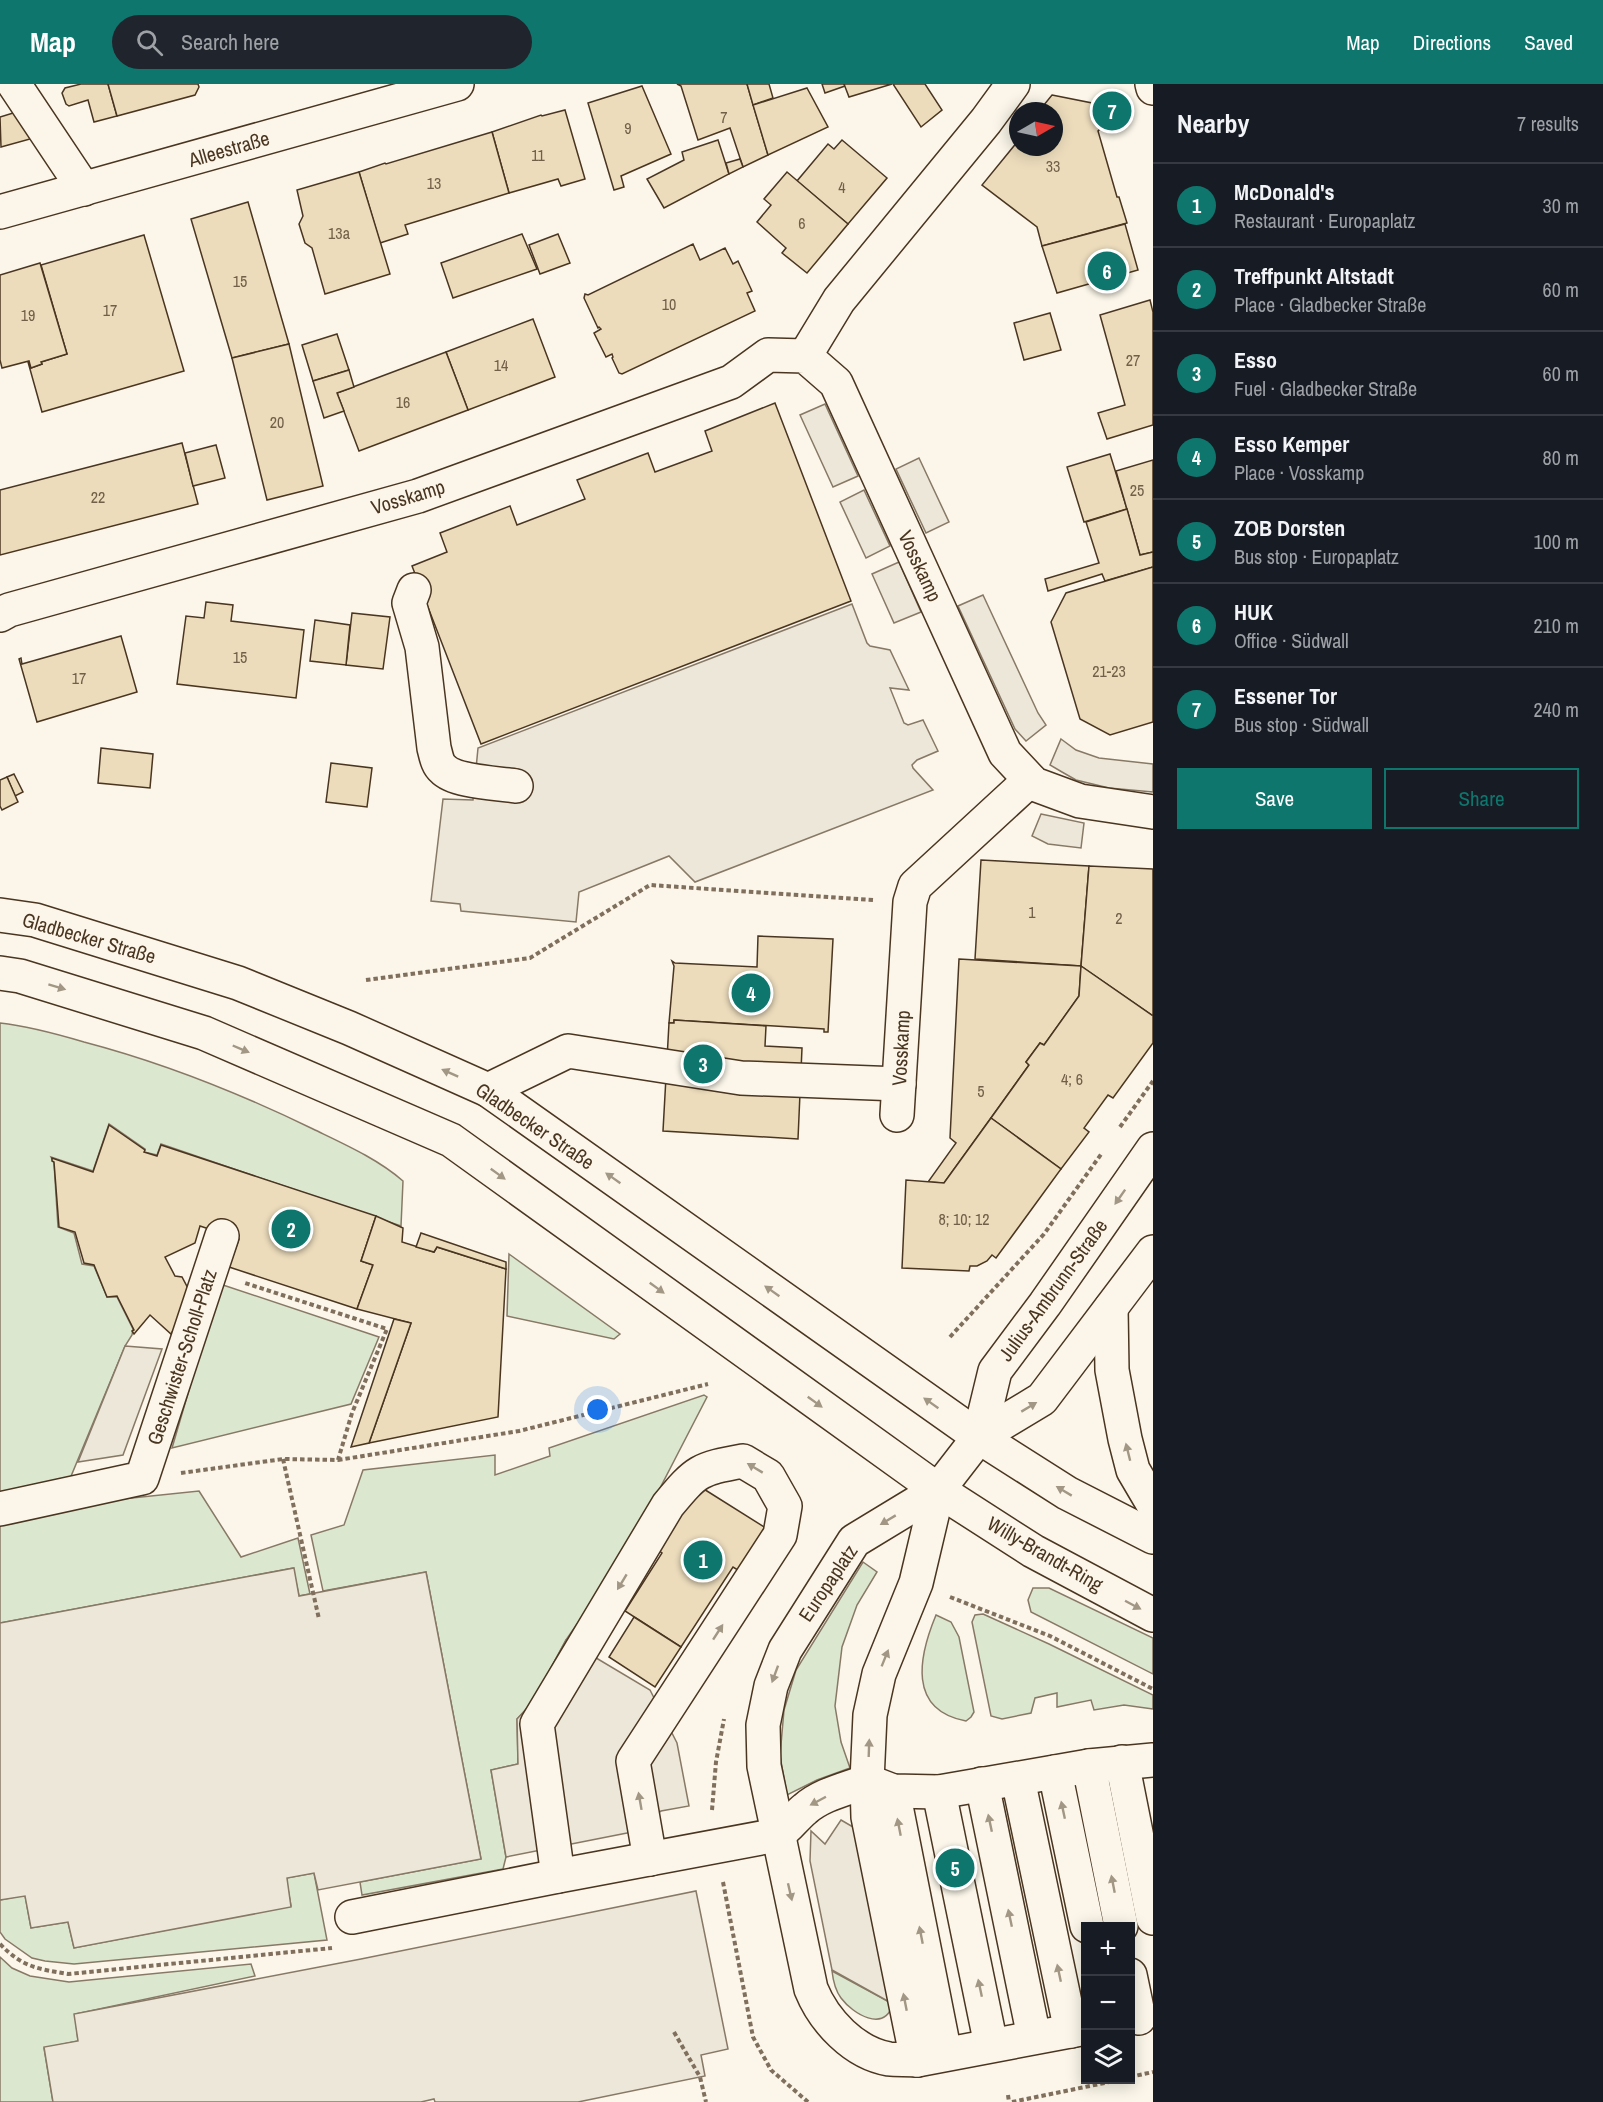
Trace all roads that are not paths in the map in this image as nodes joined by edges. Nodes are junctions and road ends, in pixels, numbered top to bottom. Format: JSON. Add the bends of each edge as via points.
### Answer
{"nodes":[{"id":1,"x":14,"y":84,"type":"edge"},
{"id":2,"x":457,"y":84,"type":"edge"},
{"id":3,"x":1013,"y":84,"type":"edge"},
{"id":4,"x":84,"y":189,"type":"junction"},
{"id":5,"x":0,"y":212,"type":"edge"},
{"id":6,"x":805,"y":356,"type":"junction"},
{"id":7,"x":414,"y":590,"type":"dead end"},
{"id":8,"x":0,"y":615,"type":"edge"},
{"id":9,"x":1030,"y":780,"type":"junction"},
{"id":10,"x":516,"y":786,"type":"dead end"},
{"id":11,"x":1153,"y":812,"type":"edge"},
{"id":12,"x":0,"y":915,"type":"edge"},
{"id":13,"x":0,"y":973,"type":"edge"},
{"id":14,"x":488,"y":1090,"type":"junction"},
{"id":15,"x":1153,"y":1149,"type":"edge"},
{"id":16,"x":222,"y":1236,"type":"dead end"},
{"id":17,"x":1153,"y":1252,"type":"edge"},
{"id":18,"x":1111,"y":1308,"type":"junction"},
{"id":19,"x":979,"y":1437,"type":"junction"},
{"id":20,"x":938,"y":1490,"type":"junction"},
{"id":21,"x":1153,"y":1504,"type":"edge"},
{"id":22,"x":0,"y":1509,"type":"edge"},
{"id":23,"x":1153,"y":1537,"type":"edge"},
{"id":24,"x":1153,"y":1615,"type":"edge"},
{"id":25,"x":1138,"y":1761,"type":"edge"},
{"id":26,"x":1089,"y":1766,"type":"junction"},
{"id":27,"x":1055,"y":1772,"type":"junction"},
{"id":28,"x":1018,"y":1779,"type":"junction"},
{"id":29,"x":982,"y":1784,"type":"junction"},
{"id":30,"x":880,"y":1786,"type":"junction"},
{"id":31,"x":939,"y":1792,"type":"junction"},
{"id":32,"x":777,"y":1835,"type":"junction"},
{"id":33,"x":650,"y":1858,"type":"junction"},
{"id":34,"x":558,"y":1876,"type":"junction"},
{"id":35,"x":352,"y":1917,"type":"road end"},
{"id":36,"x":1153,"y":1918,"type":"edge"},
{"id":37,"x":1086,"y":1922,"type":"edge"},
{"id":38,"x":1120,"y":1922,"type":"edge"},
{"id":39,"x":1131,"y":1976,"type":"edge"},
{"id":40,"x":1141,"y":2018,"type":"edge"},
{"id":41,"x":1078,"y":2029,"type":"edge"},
{"id":42,"x":1034,"y":2037,"type":"junction"},
{"id":43,"x":991,"y":2045,"type":"junction"},
{"id":44,"x":931,"y":2057,"type":"junction"}],
"edges":[{"from":1,"to":4,"type":"street"},
{"from":2,"to":4,"type":"street","name":"Alleestraße"},
{"from":3,"to":6,"type":"street","via":[[839,300]]},
{"from":4,"to":5,"type":"street","name":"Alleestraße"},
{"from":6,"to":8,"type":"street","name":"Vosskamp","via":[[768,356],[731,382],[418,496]]},
{"from":6,"to":9,"type":"street","name":"Vosskamp","via":[[836,383],[1005,753]]},
{"from":7,"to":10,"type":"street","via":[[409,603],[422,647],[438,763],[454,776]]},
{"from":9,"to":11,"type":"street","name":"Vosskamp","via":[[1080,801]]},
{"from":9,"to":14,"type":"street","name":"Vosskamp","via":[[915,886],[910,902],[898,1100],[568,1051]]},
{"from":14,"to":12,"type":"street","name":"Gladbecker Straße","one_way":true,"via":[[238,983],[35,920]]},
{"from":13,"to":20,"type":"street","one_way":true,"via":[[20,975],[204,1033],[451,1140]]},
{"from":19,"to":14,"type":"street","name":"Gladbecker Straße","one_way":true},
{"from":15,"to":19,"type":"street","name":"Julius-Ambrunn-Straße","one_way":true,"via":[[995,1371]]},
{"from":16,"to":22,"type":"street","name":"Geschwister-Scholl-Platz","via":[[142,1478]]},
{"from":17,"to":18,"type":"street"},
{"from":19,"to":18,"type":"street","one_way":true,"via":[[1042,1399]]},
{"from":21,"to":18,"type":"street","one_way":true,"via":[[1133,1470],[1125,1438],[1112,1370]]},
{"from":19,"to":20,"type":"street"},
{"from":23,"to":19,"type":"street","one_way":true,"via":[[1067,1493]]},
{"from":20,"to":24,"type":"street","name":"Willy-Brandt-Ring","one_way":true,"via":[[1033,1551]]},
{"from":30,"to":20,"type":"street","one_way":true,"via":[[870,1714],[879,1674],[916,1583]]},
{"from":20,"to":32,"type":"street","name":"Europaplatz","one_way":true,"via":[[854,1541],[785,1650],[771,1686],[763,1725],[764,1766]]},
{"from":25,"to":26,"type":"street"},
{"from":25,"to":36,"type":"street"},
{"from":26,"to":27,"type":"street"},
{"from":38,"to":26,"type":"street","one_way":true},
{"from":27,"to":28,"type":"street"},
{"from":37,"to":27,"type":"street","one_way":true},
{"from":28,"to":29,"type":"street"},
{"from":41,"to":28,"type":"street","one_way":true},
{"from":29,"to":31,"type":"street"},
{"from":42,"to":29,"type":"street","one_way":true},
{"from":30,"to":31,"type":"street"},
{"from":30,"to":32,"type":"street","one_way":true,"via":[[818,1800]]},
{"from":44,"to":30,"type":"street","one_way":true,"via":[[868,1817]]},
{"from":43,"to":31,"type":"street","one_way":true},
{"from":32,"to":33,"type":"street"},
{"from":32,"to":44,"type":"street","name":"Europaplatz","one_way":true,"via":[[812,1989],[823,2014],[838,2030],[874,2054],[889,2059]]},
{"from":33,"to":34,"type":"street"},
{"from":33,"to":34,"type":"street","one_way":true,"via":[[633,1761],[780,1535],[785,1506],[768,1476],[743,1461],[707,1467],[690,1478],[668,1505],[537,1724]]},
{"from":34,"to":35,"type":"street"},
{"from":39,"to":40,"type":"street"},
{"from":41,"to":42,"type":"street","name":"Europaplatz"},
{"from":42,"to":43,"type":"street","name":"Europaplatz"},
{"from":43,"to":44,"type":"street","name":"Europaplatz"}]}
